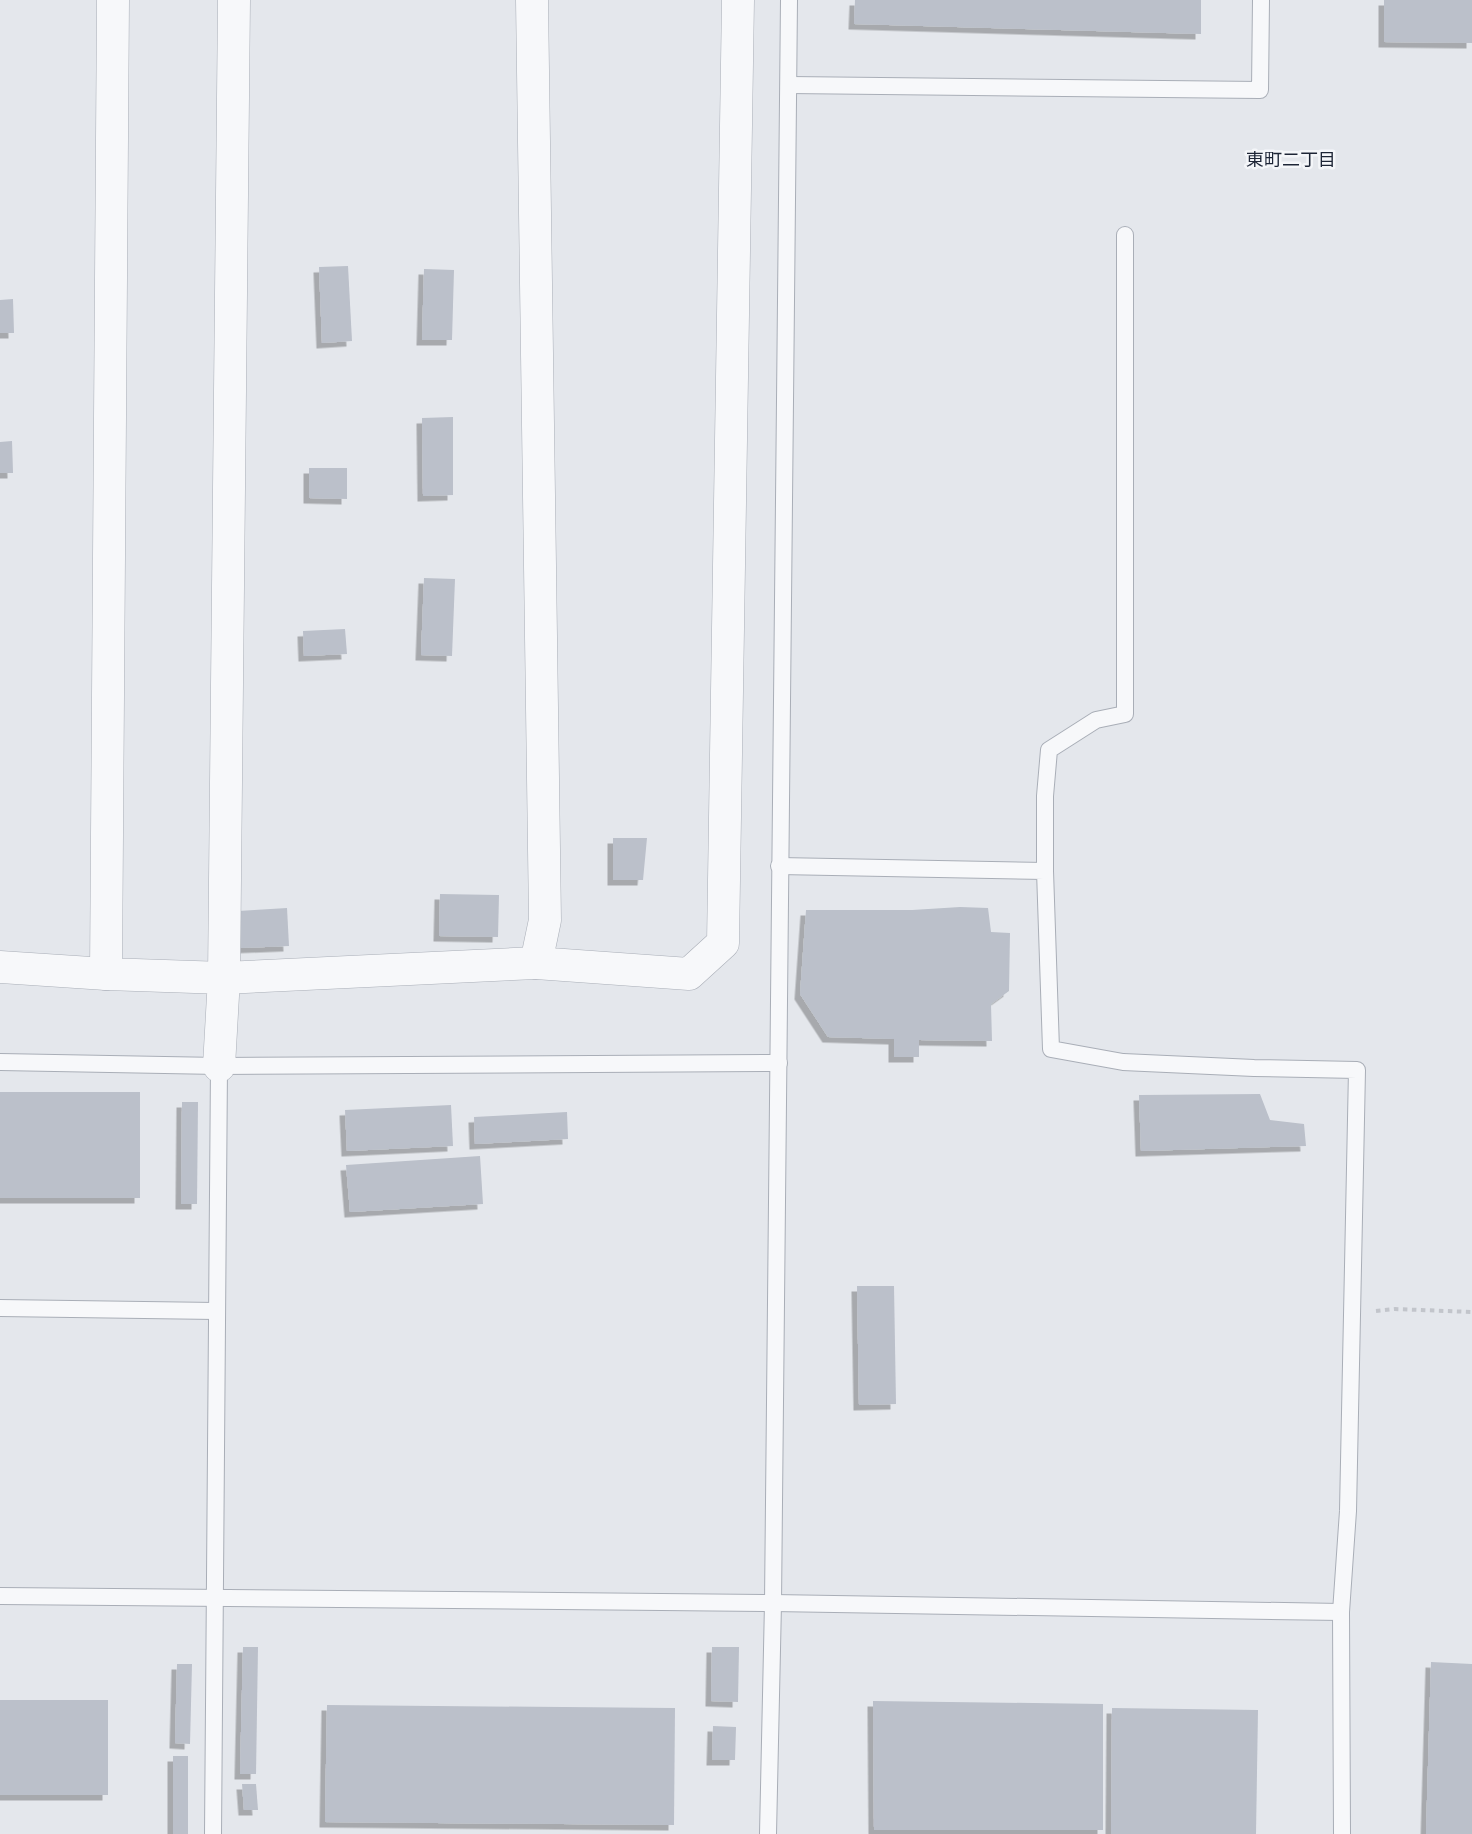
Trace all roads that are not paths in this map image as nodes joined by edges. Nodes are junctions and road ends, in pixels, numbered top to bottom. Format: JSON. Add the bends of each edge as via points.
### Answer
{"nodes":[{"id":1,"x":113,"y":0,"type":"edge"},
{"id":2,"x":234,"y":0,"type":"edge"},
{"id":3,"x":532,"y":0,"type":"edge"},
{"id":4,"x":738,"y":0,"type":"edge"},
{"id":5,"x":789,"y":0,"type":"edge"},
{"id":6,"x":1261,"y":0,"type":"edge"},
{"id":7,"x":789,"y":85,"type":"junction"},
{"id":8,"x":1125,"y":235,"type":"dead end"},
{"id":9,"x":780,"y":866,"type":"junction"},
{"id":10,"x":1045,"y":871,"type":"junction"},
{"id":11,"x":536,"y":963,"type":"junction"},
{"id":12,"x":0,"y":968,"type":"edge"},
{"id":13,"x":106,"y":974,"type":"junction"},
{"id":14,"x":224,"y":978,"type":"junction"},
{"id":15,"x":0,"y":1062,"type":"edge"},
{"id":16,"x":779,"y":1063,"type":"junction"},
{"id":17,"x":219,"y":1066,"type":"junction"},
{"id":18,"x":0,"y":1308,"type":"edge"},
{"id":19,"x":216,"y":1311,"type":"junction"},
{"id":20,"x":0,"y":1596,"type":"edge"},
{"id":21,"x":214,"y":1598,"type":"junction"},
{"id":22,"x":773,"y":1603,"type":"junction"},
{"id":23,"x":1341,"y":1612,"type":"junction"},
{"id":24,"x":213,"y":1834,"type":"edge"},
{"id":25,"x":768,"y":1834,"type":"edge"},
{"id":26,"x":1342,"y":1834,"type":"edge"}],
"edges":[{"from":1,"to":13,"type":"street"},
{"from":2,"to":14,"type":"street"},
{"from":3,"to":11,"type":"street","via":[[545,920]]},
{"from":4,"to":11,"type":"street","via":[[723,943],[689,974]]},
{"from":5,"to":7,"type":"lane"},
{"from":6,"to":7,"type":"lane","via":[[1260,90]]},
{"from":7,"to":9,"type":"lane"},
{"from":8,"to":10,"type":"lane","via":[[1125,714],[1096,720],[1049,750]]},
{"from":9,"to":10,"type":"lane"},
{"from":9,"to":16,"type":"lane"},
{"from":10,"to":23,"type":"lane","via":[[1051,1049],[1124,1062],[1357,1070],[1348,1511]]},
{"from":11,"to":14,"type":"street"},
{"from":12,"to":13,"type":"street"},
{"from":13,"to":14,"type":"street"},
{"from":14,"to":17,"type":"street"},
{"from":15,"to":17,"type":"lane"},
{"from":16,"to":17,"type":"lane"},
{"from":16,"to":22,"type":"lane"},
{"from":17,"to":19,"type":"lane"},
{"from":18,"to":19,"type":"lane"},
{"from":19,"to":21,"type":"lane"},
{"from":20,"to":21,"type":"lane"},
{"from":21,"to":22,"type":"lane"},
{"from":21,"to":24,"type":"lane"},
{"from":22,"to":23,"type":"lane"},
{"from":22,"to":25,"type":"lane"},
{"from":23,"to":26,"type":"lane"}]}
